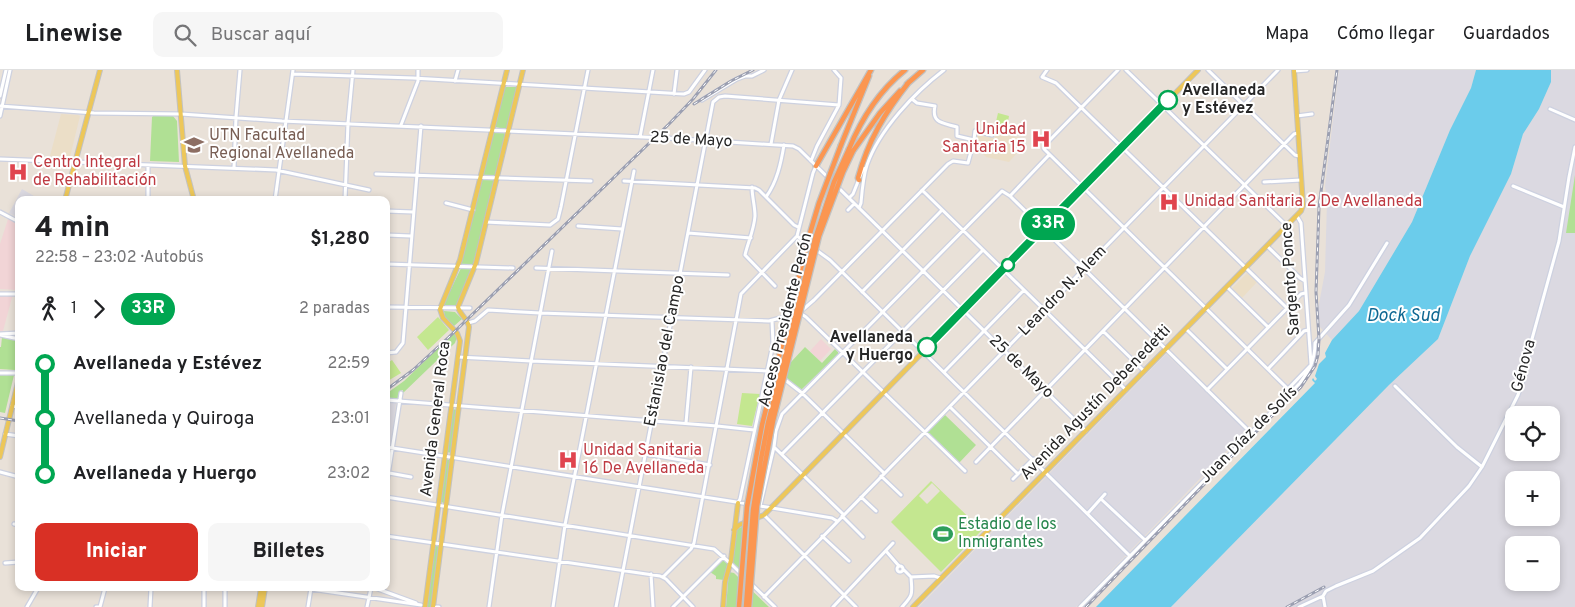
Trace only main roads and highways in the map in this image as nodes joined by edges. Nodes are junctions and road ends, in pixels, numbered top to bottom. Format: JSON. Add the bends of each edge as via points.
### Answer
{"nodes":[{"id":1,"x":100,"y":70,"type":"edge"},
{"id":2,"x":177,"y":70,"type":"edge"},
{"id":3,"x":507,"y":70,"type":"edge"},
{"id":4,"x":523,"y":70,"type":"edge"},
{"id":5,"x":872,"y":70,"type":"edge"},
{"id":6,"x":905,"y":70,"type":"edge"},
{"id":7,"x":923,"y":70,"type":"edge"},
{"id":8,"x":1198,"y":70,"type":"edge"},
{"id":9,"x":1294,"y":70,"type":"edge"},
{"id":10,"x":909,"y":82,"type":"junction"},
{"id":11,"x":851,"y":150,"type":"junction"},
{"id":12,"x":816,"y":166,"type":"road end"},
{"id":13,"x":859,"y":180,"type":"road end"},
{"id":14,"x":66,"y":196,"type":"edge"},
{"id":15,"x":193,"y":196,"type":"edge"},
{"id":16,"x":1297,"y":216,"type":"joint"},
{"id":17,"x":15,"y":394,"type":"edge"},
{"id":18,"x":0,"y":457,"type":"edge"},
{"id":19,"x":738,"y":503,"type":"road end"},
{"id":20,"x":734,"y":530,"type":"junction"},
{"id":21,"x":261,"y":591,"type":"edge"},
{"id":22,"x":265,"y":591,"type":"edge"},
{"id":23,"x":423,"y":606,"type":"edge"},
{"id":24,"x":749,"y":606,"type":"edge"},
{"id":25,"x":258,"y":607,"type":"edge"},
{"id":26,"x":262,"y":607,"type":"edge"},
{"id":27,"x":435,"y":607,"type":"edge"},
{"id":28,"x":723,"y":607,"type":"edge"},
{"id":29,"x":739,"y":607,"type":"edge"},
{"id":30,"x":913,"y":607,"type":"edge"}],
"edges":[{"from":1,"to":14,"type":"main road"},
{"from":2,"to":15,"type":"main road","via":[[185,166]]},
{"from":3,"to":23,"type":"main road","name":"Avenida General Roca","via":[[458,266],[440,308],[443,318],[459,335],[460,341]]},
{"from":4,"to":27,"type":"main road","name":"Avenida General Roca","via":[[475,267],[458,308],[468,323],[466,358]]},
{"from":5,"to":12,"type":"highway"},
{"from":5,"to":29,"type":"highway","bridge":true,"via":[[819,203],[762,424],[747,507]]},
{"from":6,"to":11,"type":"highway","via":[[871,109]]},
{"from":7,"to":10,"type":"highway"},
{"from":8,"to":20,"type":"main road","via":[[764,515],[738,525]]},
{"from":9,"to":16,"type":"main road","name":"Sargento Ponce","via":[[1303,205]]},
{"from":10,"to":11,"type":"highway"},
{"from":10,"to":13,"type":"highway","via":[[874,134]]},
{"from":11,"to":24,"type":"highway","bridge":true,"via":[[834,182],[815,239],[768,423],[753,510]]},
{"from":16,"to":30,"type":"main road","name":"Avenida Agustín Debenedetti"},
{"from":17,"to":18,"type":"main road"},
{"from":19,"to":20,"type":"main road"},
{"from":20,"to":28,"type":"main road"},
{"from":21,"to":25,"type":"main road"},
{"from":22,"to":26,"type":"main road"}]}
